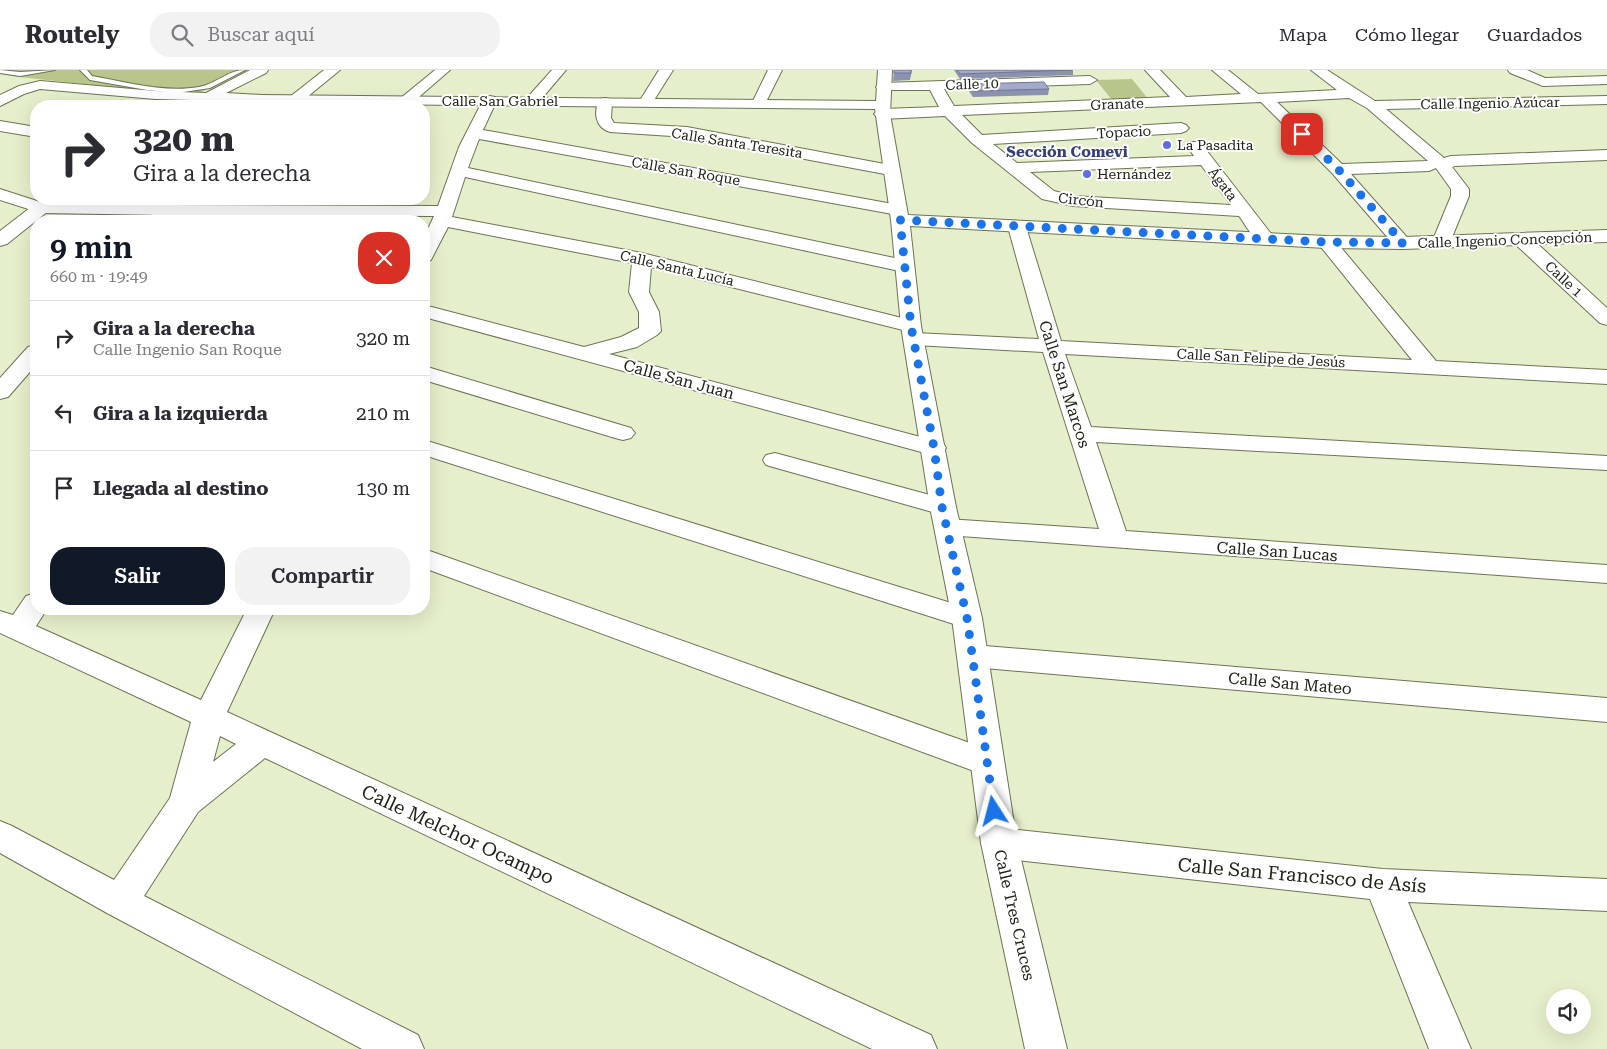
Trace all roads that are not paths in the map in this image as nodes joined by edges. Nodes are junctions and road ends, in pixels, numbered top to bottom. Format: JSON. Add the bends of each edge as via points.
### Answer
{"nodes":[{"id":1,"x":52,"y":70,"type":"edge"},
{"id":2,"x":83,"y":70,"type":"edge"},
{"id":3,"x":242,"y":70,"type":"edge"},
{"id":4,"x":261,"y":70,"type":"edge"},
{"id":5,"x":333,"y":70,"type":"edge"},
{"id":6,"x":443,"y":70,"type":"edge"},
{"id":7,"x":559,"y":70,"type":"edge"},
{"id":8,"x":666,"y":70,"type":"edge"},
{"id":9,"x":776,"y":70,"type":"edge"},
{"id":10,"x":1078,"y":70,"type":"edge"},
{"id":11,"x":1152,"y":70,"type":"edge"},
{"id":12,"x":1219,"y":70,"type":"edge"},
{"id":13,"x":1318,"y":70,"type":"edge"},
{"id":14,"x":1515,"y":70,"type":"edge"},
{"id":15,"x":0,"y":71,"type":"edge"},
{"id":16,"x":1090,"y":80,"type":"junction"},
{"id":17,"x":1607,"y":80,"type":"edge"},
{"id":18,"x":1567,"y":83,"type":"junction"},
{"id":19,"x":934,"y":85,"type":"junction"},
{"id":20,"x":883,"y":94,"type":"edge"},
{"id":21,"x":1347,"y":94,"type":"junction"},
{"id":22,"x":155,"y":95,"type":"junction"},
{"id":23,"x":206,"y":98,"type":"junction"},
{"id":24,"x":1260,"y":98,"type":"junction"},
{"id":25,"x":296,"y":99,"type":"junction"},
{"id":26,"x":150,"y":100,"type":"edge"},
{"id":27,"x":227,"y":100,"type":"edge"},
{"id":28,"x":286,"y":100,"type":"edge"},
{"id":29,"x":316,"y":100,"type":"edge"},
{"id":30,"x":407,"y":100,"type":"joint"},
{"id":31,"x":490,"y":100,"type":"junction"},
{"id":32,"x":532,"y":101,"type":"junction"},
{"id":33,"x":0,"y":102,"type":"edge"},
{"id":34,"x":606,"y":102,"type":"junction"},
{"id":35,"x":646,"y":102,"type":"junction"},
{"id":36,"x":1175,"y":102,"type":"junction"},
{"id":37,"x":1604,"y":102,"type":"edge"},
{"id":38,"x":759,"y":103,"type":"junction"},
{"id":39,"x":1110,"y":104,"type":"junction"},
{"id":40,"x":1372,"y":105,"type":"junction"},
{"id":41,"x":949,"y":110,"type":"junction"},
{"id":42,"x":0,"y":126,"type":"edge"},
{"id":43,"x":1181,"y":128,"type":"junction"},
{"id":44,"x":30,"y":131,"type":"edge"},
{"id":45,"x":471,"y":140,"type":"junction"},
{"id":46,"x":978,"y":140,"type":"junction"},
{"id":47,"x":1607,"y":155,"type":"edge"},
{"id":48,"x":1205,"y":160,"type":"junction"},
{"id":49,"x":1607,"y":164,"type":"edge"},
{"id":50,"x":1436,"y":166,"type":"junction"},
{"id":51,"x":1014,"y":168,"type":"junction"},
{"id":52,"x":1338,"y":169,"type":"junction"},
{"id":53,"x":890,"y":170,"type":"junction"},
{"id":54,"x":459,"y":171,"type":"junction"},
{"id":55,"x":0,"y":194,"type":"edge"},
{"id":56,"x":30,"y":204,"type":"edge"},
{"id":57,"x":32,"y":205,"type":"edge"},
{"id":58,"x":41,"y":208,"type":"junction"},
{"id":59,"x":165,"y":210,"type":"edge"},
{"id":60,"x":300,"y":210,"type":"edge"},
{"id":61,"x":1244,"y":211,"type":"junction"},
{"id":62,"x":32,"y":215,"type":"edge"},
{"id":63,"x":419,"y":215,"type":"edge"},
{"id":64,"x":430,"y":215,"type":"edge"},
{"id":65,"x":899,"y":215,"type":"junction"},
{"id":66,"x":30,"y":216,"type":"edge"},
{"id":67,"x":443,"y":216,"type":"junction"},
{"id":68,"x":1440,"y":216,"type":"dead end"},
{"id":69,"x":1018,"y":227,"type":"junction"},
{"id":70,"x":1607,"y":236,"type":"edge"},
{"id":71,"x":2,"y":237,"type":"edge"},
{"id":72,"x":1266,"y":239,"type":"junction"},
{"id":73,"x":1521,"y":239,"type":"junction"},
{"id":74,"x":1326,"y":242,"type":"junction"},
{"id":75,"x":1441,"y":242,"type":"junction"},
{"id":76,"x":430,"y":243,"type":"edge"},
{"id":77,"x":1403,"y":243,"type":"junction"},
{"id":78,"x":642,"y":259,"type":"junction"},
{"id":79,"x":904,"y":266,"type":"junction"},
{"id":80,"x":430,"y":313,"type":"edge"},
{"id":81,"x":1607,"y":319,"type":"edge"},
{"id":82,"x":650,"y":331,"type":"junction"},
{"id":83,"x":913,"y":332,"type":"junction"},
{"id":84,"x":1052,"y":346,"type":"junction"},
{"id":85,"x":586,"y":353,"type":"junction"},
{"id":86,"x":24,"y":363,"type":"edge"},
{"id":87,"x":1430,"y":368,"type":"junction"},
{"id":88,"x":652,"y":371,"type":"junction"},
{"id":89,"x":430,"y":375,"type":"edge"},
{"id":90,"x":1607,"y":377,"type":"edge"},
{"id":91,"x":0,"y":392,"type":"edge"},
{"id":92,"x":623,"y":433,"type":"dead end"},
{"id":93,"x":1082,"y":434,"type":"junction"},
{"id":94,"x":934,"y":448,"type":"junction"},
{"id":95,"x":430,"y":449,"type":"edge"},
{"id":96,"x":775,"y":460,"type":"dead end"},
{"id":97,"x":1607,"y":463,"type":"edge"},
{"id":98,"x":945,"y":517,"type":"junction"},
{"id":99,"x":1116,"y":540,"type":"junction"},
{"id":100,"x":430,"y":560,"type":"edge"},
{"id":101,"x":1607,"y":574,"type":"edge"},
{"id":102,"x":258,"y":615,"type":"edge"},
{"id":103,"x":18,"y":618,"type":"edge"},
{"id":104,"x":967,"y":618,"type":"junction"},
{"id":105,"x":973,"y":656,"type":"junction"},
{"id":106,"x":1607,"y":710,"type":"edge"},
{"id":107,"x":209,"y":717,"type":"junction"},
{"id":108,"x":262,"y":742,"type":"junction"},
{"id":109,"x":986,"y":762,"type":"junction"},
{"id":110,"x":186,"y":802,"type":"junction"},
{"id":111,"x":0,"y":836,"type":"edge"},
{"id":112,"x":999,"y":843,"type":"junction"},
{"id":113,"x":1383,"y":885,"type":"junction"},
{"id":114,"x":1607,"y":895,"type":"edge"},
{"id":115,"x":120,"y":902,"type":"junction"},
{"id":116,"x":403,"y":1049,"type":"edge"},
{"id":117,"x":916,"y":1049,"type":"edge"},
{"id":118,"x":1046,"y":1049,"type":"edge"},
{"id":119,"x":1450,"y":1049,"type":"edge"}],
"edges":[{"from":1,"to":15,"type":"lane","via":[[20,74]]},
{"from":2,"to":3,"type":"lane","via":[[90,78],[175,91],[205,88]]},
{"from":4,"to":23,"type":"street"},
{"from":5,"to":25,"type":"street"},
{"from":6,"to":30,"type":"street"},
{"from":7,"to":32,"type":"street"},
{"from":8,"to":35,"type":"street"},
{"from":9,"to":38,"type":"street"},
{"from":10,"to":16,"type":"street"},
{"from":11,"to":36,"type":"street"},
{"from":12,"to":24,"type":"street"},
{"from":13,"to":21,"type":"street"},
{"from":14,"to":18,"type":"street","via":[[1543,82]]},
{"from":16,"to":19,"type":"street","name":"Calle 10"},
{"from":16,"to":39,"type":"street"},
{"from":17,"to":18,"type":"street"},
{"from":18,"to":37,"type":"street"},
{"from":19,"to":20,"type":"street","name":"Calle 10"},
{"from":19,"to":41,"type":"street","name":"Circón"},
{"from":20,"to":38,"type":"street","name":"Calle San Gabriel"},
{"from":20,"to":41,"type":"street","name":"Granate"},
{"from":20,"to":53,"type":"street","name":"Calle Tres Cruces"},
{"from":21,"to":24,"type":"street","name":"Granate"},
{"from":21,"to":40,"type":"street"},
{"from":21,"to":50,"type":"street"},
{"from":22,"to":23,"type":"street","name":"Calle San Gabriel"},
{"from":22,"to":26,"type":"street"},
{"from":22,"to":33,"type":"street","name":"Calle San Gabriel","via":[[40,85],[28,86]]},
{"from":23,"to":27,"type":"street","name":"Calle San Gabriel"},
{"from":24,"to":36,"type":"street","name":"Granate"},
{"from":24,"to":52,"type":"street"},
{"from":25,"to":28,"type":"street","name":"Calle San Gabriel"},
{"from":25,"to":29,"type":"street","name":"Calle San Gabriel"},
{"from":30,"to":31,"type":"street","name":"Calle San Gabriel"},
{"from":31,"to":32,"type":"street","name":"Calle San Gabriel"},
{"from":31,"to":45,"type":"street"},
{"from":32,"to":34,"type":"street","name":"Calle San Gabriel"},
{"from":34,"to":35,"type":"street","name":"Calle San Gabriel"},
{"from":34,"to":53,"type":"street","name":"Calle Santa Teresita","via":[[603,118],[610,127],[687,132]]},
{"from":35,"to":38,"type":"street","name":"Calle San Gabriel"},
{"from":36,"to":39,"type":"street","name":"Granate"},
{"from":36,"to":43,"type":"street","name":"Ágata"},
{"from":37,"to":40,"type":"street","name":"Calle Ingenio Azúcar"},
{"from":39,"to":41,"type":"street","name":"Granate"},
{"from":40,"to":50,"type":"street"},
{"from":41,"to":46,"type":"street","name":"Circón"},
{"from":42,"to":44,"type":"street"},
{"from":43,"to":46,"type":"street","name":"Topacio"},
{"from":43,"to":48,"type":"street","name":"Ágata"},
{"from":45,"to":54,"type":"street"},
{"from":45,"to":65,"type":"street","name":"Calle San Roque","via":[[516,140]]},
{"from":46,"to":51,"type":"street","name":"Circón"},
{"from":47,"to":50,"type":"street","via":[[1451,160]]},
{"from":48,"to":51,"type":"street"},
{"from":48,"to":61,"type":"street","name":"Ágata"},
{"from":49,"to":50,"type":"street","via":[[1461,169]]},
{"from":50,"to":52,"type":"street"},
{"from":50,"to":68,"type":"street","via":[[1449,183]]},
{"from":50,"to":75,"type":"street","via":[[1457,183],[1460,192]]},
{"from":51,"to":61,"type":"street","name":"Circón","via":[[1048,195],[1062,200]]},
{"from":52,"to":77,"type":"street"},
{"from":53,"to":65,"type":"street","name":"Calle Tres Cruces"},
{"from":54,"to":67,"type":"street"},
{"from":54,"to":79,"type":"street"},
{"from":55,"to":56,"type":"street","name":"Calle Santa Lucía"},
{"from":57,"to":58,"type":"street","name":"Calle Santa Lucía"},
{"from":58,"to":59,"type":"street","name":"Calle Santa Lucía"},
{"from":58,"to":62,"type":"street"},
{"from":59,"to":60,"type":"street","name":"Calle Santa Lucía"},
{"from":60,"to":63,"type":"street","name":"Calle Santa Lucía"},
{"from":61,"to":72,"type":"street","name":"Ágata"},
{"from":64,"to":67,"type":"street","name":"Calle Santa Lucía"},
{"from":65,"to":69,"type":"street","name":"Calle San Roque"},
{"from":65,"to":79,"type":"street","name":"Calle Tres Cruces"},
{"from":66,"to":71,"type":"street"},
{"from":67,"to":76,"type":"street"},
{"from":67,"to":78,"type":"street","name":"Calle Santa Lucía"},
{"from":69,"to":72,"type":"street","name":"Calle San Roque"},
{"from":69,"to":84,"type":"street","name":"Calle San Marcos"},
{"from":70,"to":73,"type":"street","name":"Calle Ingenio Concepción"},
{"from":72,"to":74,"type":"street","name":"Calle Ingenio Concepción"},
{"from":73,"to":75,"type":"street","name":"Calle Ingenio Concepción"},
{"from":73,"to":81,"type":"street","name":"Calle 1"},
{"from":74,"to":77,"type":"street","name":"Calle Ingenio Concepción"},
{"from":74,"to":87,"type":"street"},
{"from":75,"to":77,"type":"street","name":"Calle Ingenio Concepción"},
{"from":78,"to":82,"type":"street","via":[[639,292],[649,312]]},
{"from":78,"to":83,"type":"street","name":"Calle Santa Lucía"},
{"from":79,"to":83,"type":"street","name":"Calle Tres Cruces"},
{"from":80,"to":85,"type":"street","name":"Calle San Juan"},
{"from":82,"to":85,"type":"street","via":[[629,342]]},
{"from":82,"to":88,"type":"street"},
{"from":83,"to":84,"type":"street","name":"Calle San Felipe de Jesús"},
{"from":83,"to":94,"type":"street","name":"Calle Tres Cruces"},
{"from":84,"to":87,"type":"street","name":"Calle San Felipe de Jesús"},
{"from":84,"to":93,"type":"street","name":"Calle San Marcos"},
{"from":85,"to":88,"type":"street","name":"Calle San Juan"},
{"from":86,"to":91,"type":"street"},
{"from":87,"to":90,"type":"street","name":"Calle San Felipe de Jesús"},
{"from":88,"to":94,"type":"street","name":"Calle San Juan"},
{"from":89,"to":92,"type":"street"},
{"from":93,"to":97,"type":"street"},
{"from":93,"to":99,"type":"street","name":"Calle San Marcos"},
{"from":94,"to":98,"type":"street","name":"Calle Tres Cruces"},
{"from":95,"to":104,"type":"street"},
{"from":96,"to":98,"type":"street","name":"Calle San Lucas"},
{"from":98,"to":99,"type":"street","name":"Calle San Lucas"},
{"from":98,"to":104,"type":"street","name":"Calle Tres Cruces"},
{"from":99,"to":101,"type":"street","name":"Calle San Lucas"},
{"from":100,"to":109,"type":"street"},
{"from":102,"to":107,"type":"street"},
{"from":103,"to":107,"type":"street","name":"Calle Melchor Ocampo"},
{"from":104,"to":105,"type":"street","name":"Calle Tres Cruces"},
{"from":105,"to":106,"type":"street","name":"Calle San Mateo"},
{"from":105,"to":109,"type":"street","name":"Calle Tres Cruces"},
{"from":107,"to":108,"type":"street","name":"Calle Melchor Ocampo"},
{"from":107,"to":110,"type":"street"},
{"from":108,"to":110,"type":"street"},
{"from":108,"to":117,"type":"street","name":"Calle Melchor Ocampo"},
{"from":109,"to":112,"type":"street","name":"Calle Tres Cruces"},
{"from":110,"to":115,"type":"street"},
{"from":111,"to":115,"type":"street"},
{"from":112,"to":113,"type":"street","name":"Calle San Francisco de Asís"},
{"from":112,"to":118,"type":"street","name":"Calle Tres Cruces"},
{"from":113,"to":114,"type":"street","name":"Calle San Francisco de Asís"},
{"from":113,"to":119,"type":"street"},
{"from":115,"to":116,"type":"street"}]}
